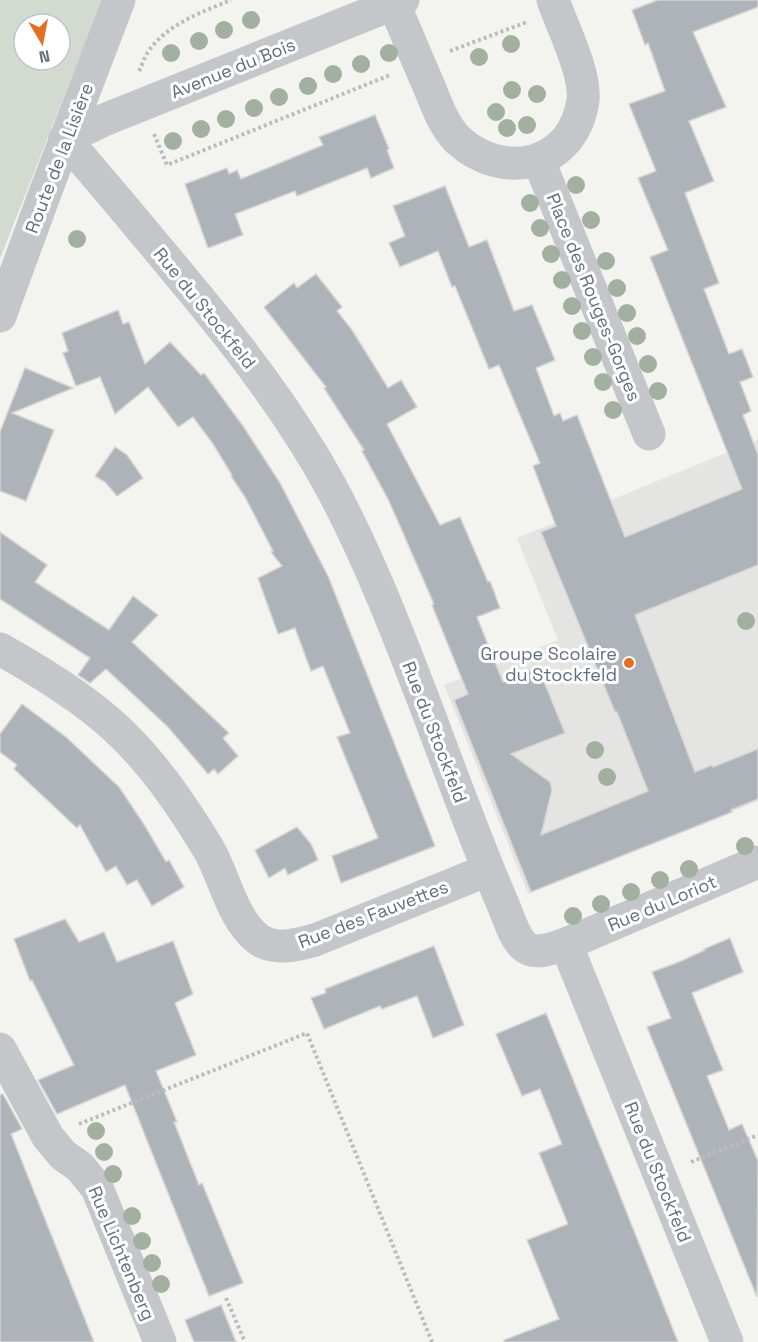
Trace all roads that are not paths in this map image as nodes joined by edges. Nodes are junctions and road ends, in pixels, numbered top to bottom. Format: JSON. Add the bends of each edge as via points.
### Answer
{"nodes":[{"id":1,"x":119,"y":0,"type":"edge"},
{"id":2,"x":398,"y":2,"type":"edge"},
{"id":3,"x":555,"y":5,"type":"edge"},
{"id":4,"x":65,"y":139,"type":"junction"},
{"id":5,"x":539,"y":160,"type":"junction"},
{"id":6,"x":0,"y":316,"type":"edge"},
{"id":7,"x":649,"y":434,"type":"dead end"},
{"id":8,"x":0,"y":649,"type":"edge"},
{"id":9,"x":758,"y":862,"type":"edge"},
{"id":10,"x":488,"y":870,"type":"junction"},
{"id":11,"x":566,"y":944,"type":"junction"},
{"id":12,"x":0,"y":1049,"type":"edge"},
{"id":13,"x":159,"y":1342,"type":"edge"},
{"id":14,"x":727,"y":1342,"type":"edge"}],
"edges":[{"from":1,"to":4,"type":"street","name":"Route de la Lisière"},
{"from":2,"to":4,"type":"street","name":"Avenue du Bois","via":[[142,104]]},
{"from":2,"to":5,"type":"street","via":[[419,63],[444,120],[457,139],[492,159],[516,164]]},
{"from":3,"to":5,"type":"street","via":[[582,77],[583,100],[574,126],[558,149]]},
{"from":4,"to":6,"type":"street","name":"Route de la Lisière"},
{"from":4,"to":10,"type":"street","name":"Rue du Stockfeld","via":[[225,330],[331,486],[370,569]]},
{"from":5,"to":7,"type":"street","name":"Place des Rouges-Gorges"},
{"from":8,"to":10,"type":"street","name":"Rue des Fauvettes","via":[[51,680],[125,737],[185,810],[210,852],[242,923],[260,940],[279,946],[315,940]]},
{"from":9,"to":11,"type":"street","name":"Rue du Loriot"},
{"from":10,"to":11,"type":"street","name":"Rue du Stockfeld","via":[[525,947],[537,951]]},
{"from":11,"to":14,"type":"street","name":"Rue du Stockfeld"},
{"from":12,"to":13,"type":"street","name":"Rue Lichtenberg","via":[[48,1137],[97,1188]]}]}
